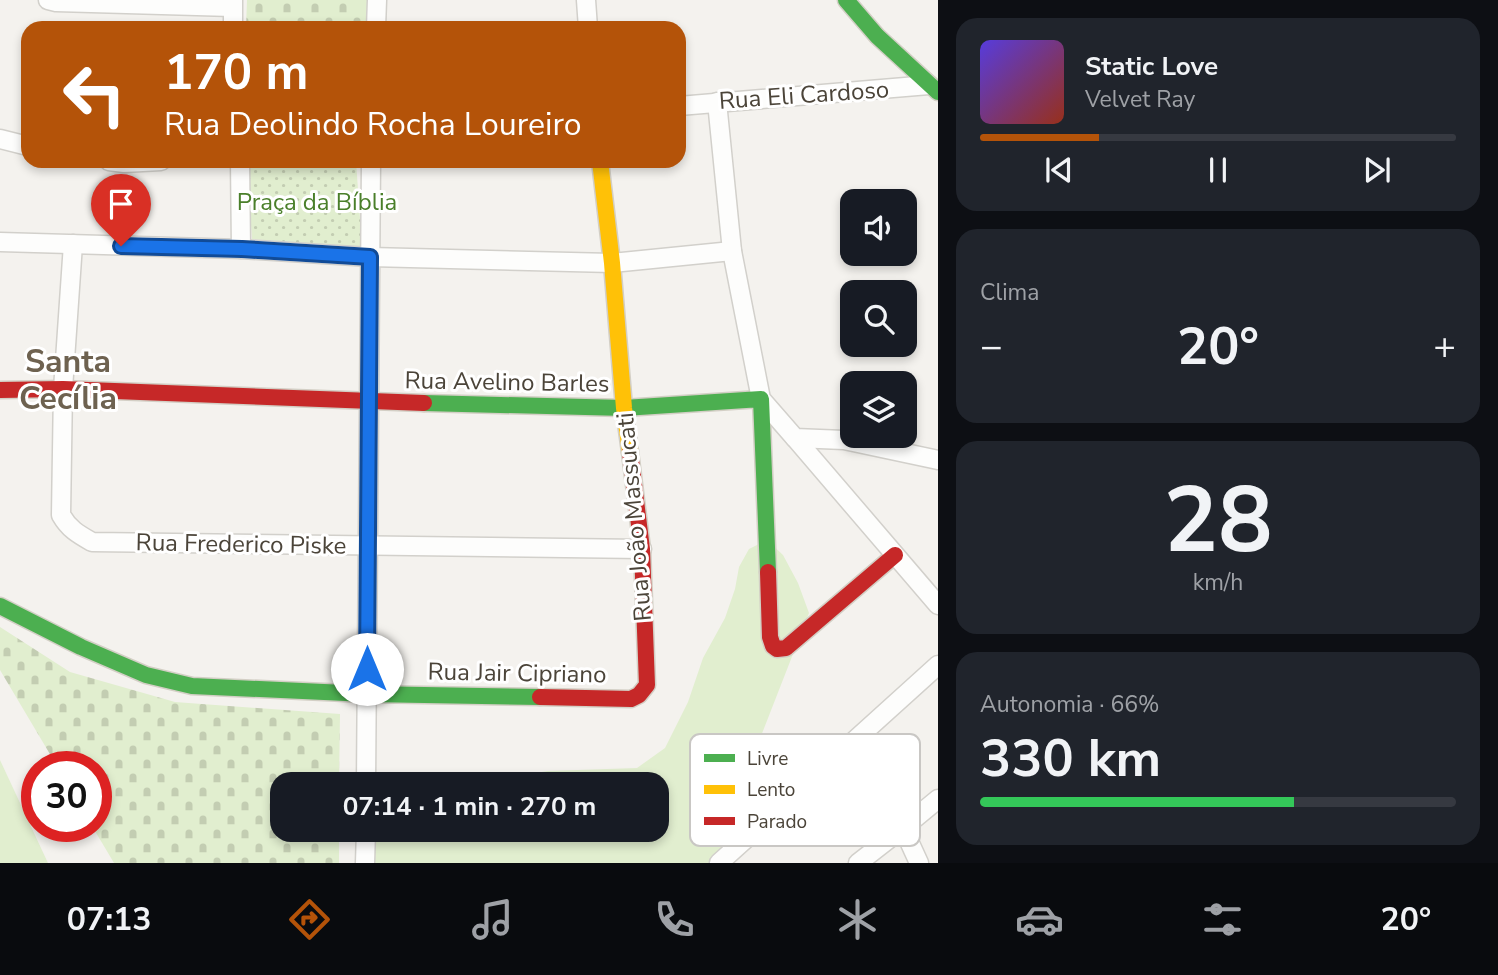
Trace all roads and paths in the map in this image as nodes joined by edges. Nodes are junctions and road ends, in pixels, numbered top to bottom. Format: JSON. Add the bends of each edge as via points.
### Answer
{"nodes":[{"id":1,"x":48,"y":0,"type":"edge"},
{"id":2,"x":377,"y":0,"type":"edge"},
{"id":3,"x":586,"y":0,"type":"edge"},
{"id":4,"x":846,"y":0,"type":"edge"},
{"id":5,"x":232,"y":4,"type":"edge"},
{"id":6,"x":376,"y":21,"type":"edge"},
{"id":7,"x":588,"y":21,"type":"edge"},
{"id":8,"x":934,"y":89,"type":"edge"},
{"id":9,"x":717,"y":102,"type":"junction"},
{"id":10,"x":686,"y":105,"type":"edge"},
{"id":11,"x":0,"y":139,"type":"edge"},
{"id":12,"x":21,"y":144,"type":"edge"},
{"id":13,"x":240,"y":168,"type":"edge"},
{"id":14,"x":371,"y":168,"type":"edge"},
{"id":15,"x":601,"y":168,"type":"edge"},
{"id":16,"x":0,"y":242,"type":"edge"},
{"id":17,"x":73,"y":244,"type":"junction"},
{"id":18,"x":242,"y":249,"type":"junction"},
{"id":19,"x":732,"y":251,"type":"junction"},
{"id":20,"x":370,"y":257,"type":"junction"},
{"id":21,"x":612,"y":262,"type":"junction"},
{"id":22,"x":63,"y":389,"type":"junction"},
{"id":23,"x":0,"y":390,"type":"edge"},
{"id":24,"x":761,"y":399,"type":"junction"},
{"id":25,"x":369,"y":402,"type":"junction"},
{"id":26,"x":624,"y":408,"type":"junction"},
{"id":27,"x":795,"y":438,"type":"junction"},
{"id":28,"x":938,"y":460,"type":"edge"},
{"id":29,"x":368,"y":545,"type":"junction"},
{"id":30,"x":642,"y":550,"type":"junction"},
{"id":31,"x":895,"y":555,"type":"junction"},
{"id":32,"x":0,"y":606,"type":"edge"},
{"id":33,"x":938,"y":606,"type":"edge"},
{"id":34,"x":938,"y":664,"type":"edge"},
{"id":35,"x":367,"y":694,"type":"junction"},
{"id":36,"x":631,"y":699,"type":"joint"},
{"id":37,"x":861,"y":734,"type":"edge"},
{"id":38,"x":366,"y":772,"type":"edge"},
{"id":39,"x":938,"y":799,"type":"edge"},
{"id":40,"x":920,"y":814,"type":"edge"},
{"id":41,"x":366,"y":842,"type":"edge"},
{"id":42,"x":738,"y":846,"type":"edge"},
{"id":43,"x":880,"y":846,"type":"edge"},
{"id":44,"x":911,"y":846,"type":"edge"},
{"id":45,"x":365,"y":863,"type":"edge"},
{"id":46,"x":719,"y":863,"type":"edge"},
{"id":47,"x":858,"y":863,"type":"edge"},
{"id":48,"x":919,"y":863,"type":"edge"}],
"edges":[{"from":1,"to":5,"type":"street"},
{"from":2,"to":6,"type":"street"},
{"from":3,"to":7,"type":"street"},
{"from":4,"to":8,"type":"street"},
{"from":8,"to":9,"type":"street","name":"Rua Eli Cardoso"},
{"from":9,"to":10,"type":"street","name":"Rua Eli Cardoso"},
{"from":9,"to":19,"type":"street"},
{"from":11,"to":12,"type":"street"},
{"from":13,"to":18,"type":"street"},
{"from":14,"to":20,"type":"street"},
{"from":15,"to":21,"type":"street","name":"Rua João Massucati"},
{"from":16,"to":17,"type":"street"},
{"from":17,"to":18,"type":"street"},
{"from":17,"to":22,"type":"street"},
{"from":18,"to":20,"type":"street"},
{"from":19,"to":21,"type":"street"},
{"from":19,"to":24,"type":"street"},
{"from":20,"to":21,"type":"street"},
{"from":20,"to":25,"type":"street"},
{"from":21,"to":26,"type":"street","name":"Rua João Massucati"},
{"from":22,"to":23,"type":"street","name":"Rua Avelino Barles"},
{"from":22,"to":25,"type":"street","name":"Rua Avelino Barles"},
{"from":22,"to":29,"type":"street","name":"Rua Frederico Piske","via":[[61,515],[74,532],[92,542]]},
{"from":24,"to":26,"type":"street","name":"Rua Avelino Barles"},
{"from":24,"to":27,"type":"street"},
{"from":24,"to":31,"type":"street","via":[[769,637],[773,646],[786,648]]},
{"from":25,"to":26,"type":"street","name":"Rua Avelino Barles"},
{"from":25,"to":29,"type":"street"},
{"from":26,"to":30,"type":"street","name":"Rua João Massucati"},
{"from":27,"to":28,"type":"street","via":[[844,440]]},
{"from":27,"to":31,"type":"street"},
{"from":29,"to":30,"type":"street","name":"Rua Frederico Piske"},
{"from":29,"to":35,"type":"street"},
{"from":30,"to":36,"type":"street","name":"Rua João Massucati","via":[[647,685]]},
{"from":31,"to":33,"type":"street"},
{"from":32,"to":35,"type":"street","name":"Rua Jair Cipriano","via":[[146,675],[192,686]]},
{"from":34,"to":37,"type":"street"},
{"from":35,"to":36,"type":"street","name":"Rua Jair Cipriano"},
{"from":35,"to":38,"type":"street"},
{"from":39,"to":40,"type":"street"},
{"from":41,"to":45,"type":"street"},
{"from":42,"to":46,"type":"street"},
{"from":43,"to":47,"type":"street"},
{"from":44,"to":48,"type":"street"}]}
